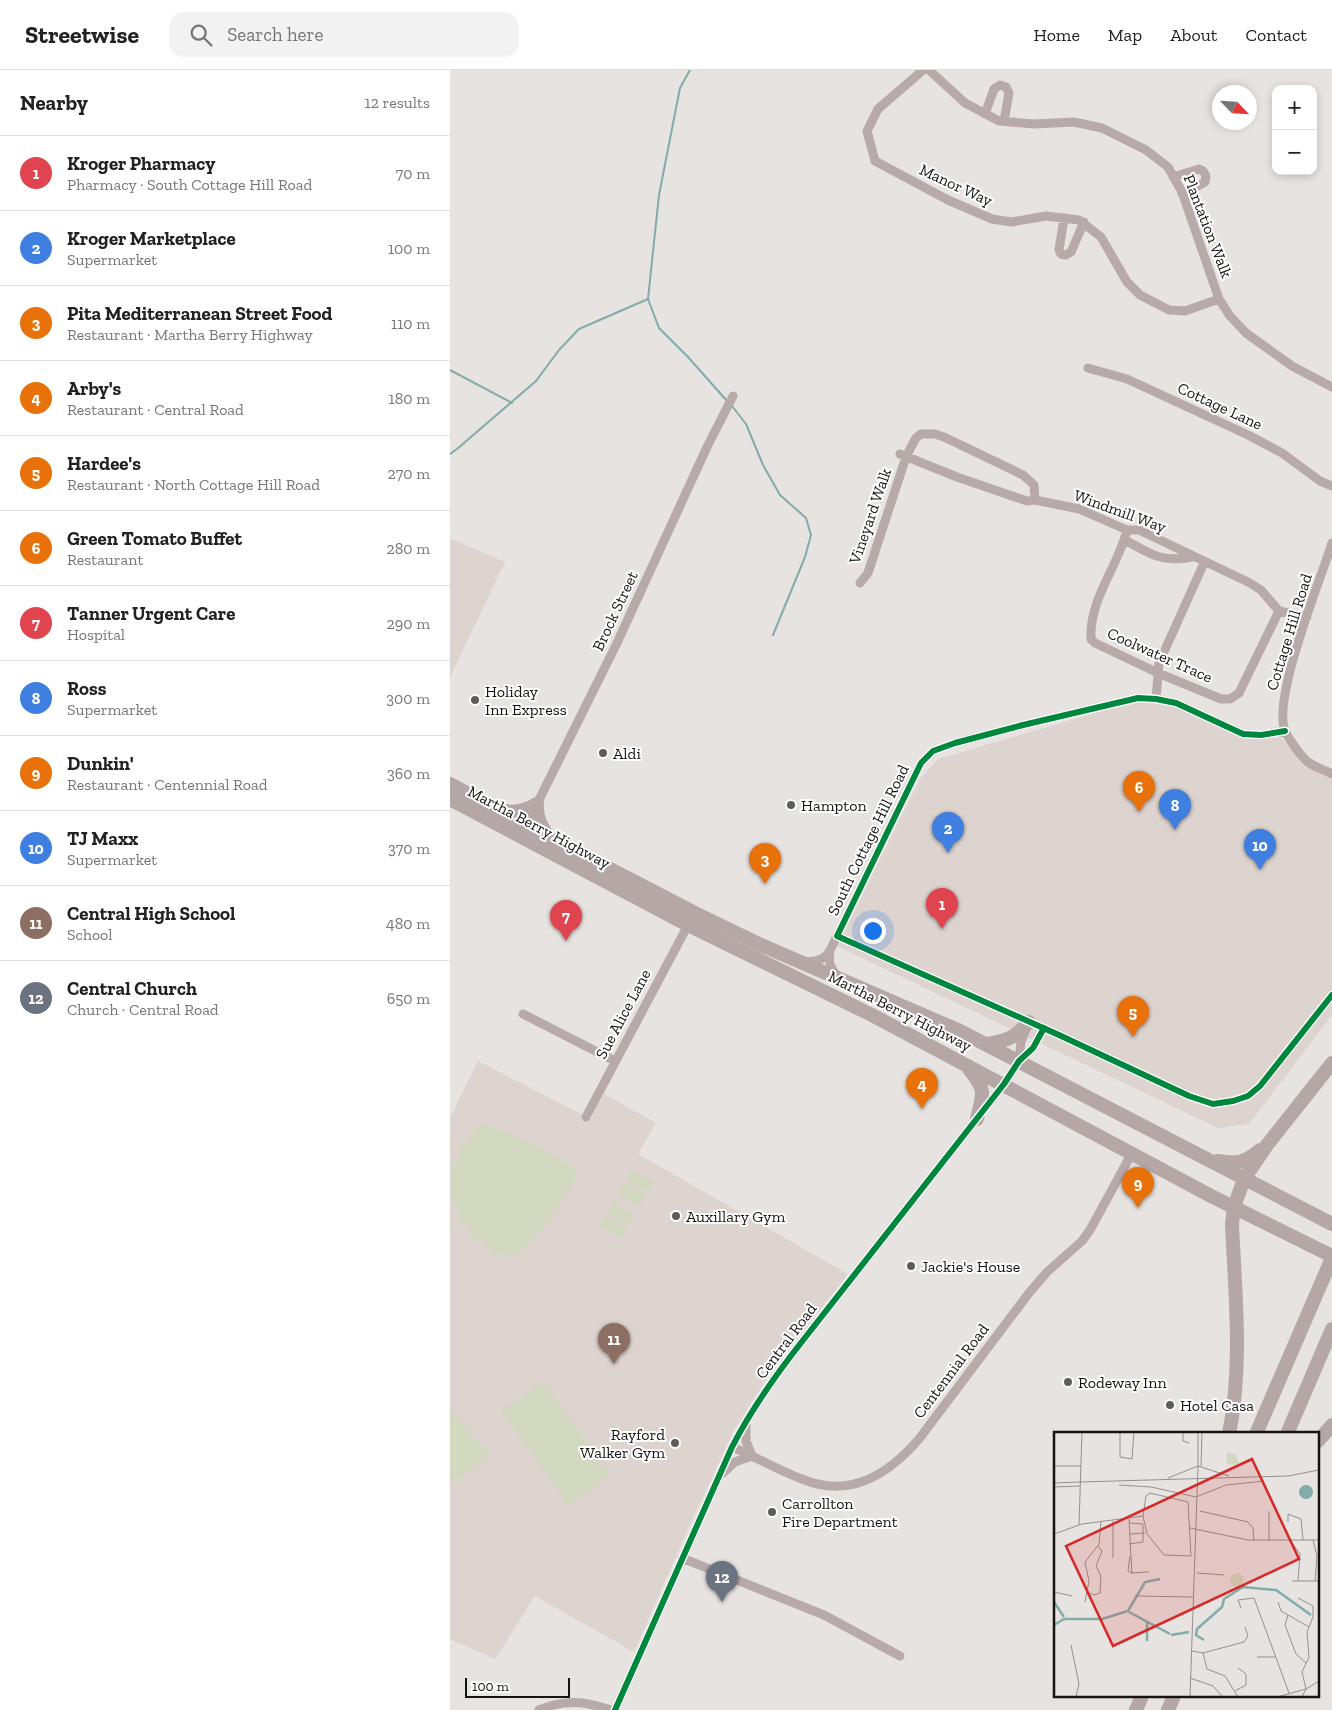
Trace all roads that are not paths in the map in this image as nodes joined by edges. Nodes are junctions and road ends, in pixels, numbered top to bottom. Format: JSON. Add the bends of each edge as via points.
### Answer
{"nodes":[{"id":1,"x":923,"y":70,"type":"edge"},
{"id":2,"x":929,"y":70,"type":"edge"},
{"id":3,"x":985,"y":114,"type":"junction"},
{"id":4,"x":1004,"y":121,"type":"junction"},
{"id":5,"x":1173,"y":177,"type":"junction"},
{"id":6,"x":1182,"y":194,"type":"junction"},
{"id":7,"x":1064,"y":218,"type":"junction"},
{"id":8,"x":1084,"y":222,"type":"junction"},
{"id":9,"x":1219,"y":299,"type":"junction"},
{"id":10,"x":1088,"y":368,"type":"dead end"},
{"id":11,"x":1332,"y":387,"type":"edge"},
{"id":12,"x":733,"y":396,"type":"dead end"},
{"id":13,"x":903,"y":455,"type":"junction"},
{"id":14,"x":1332,"y":486,"type":"edge"},
{"id":15,"x":1036,"y":500,"type":"junction"},
{"id":16,"x":1127,"y":530,"type":"junction"},
{"id":17,"x":1125,"y":540,"type":"junction"},
{"id":18,"x":1332,"y":543,"type":"edge"},
{"id":19,"x":1192,"y":557,"type":"junction"},
{"id":20,"x":1204,"y":563,"type":"junction"},
{"id":21,"x":860,"y":583,"type":"dead end"},
{"id":22,"x":1279,"y":610,"type":"junction"},
{"id":23,"x":1306,"y":617,"type":"junction"},
{"id":24,"x":1158,"y":673,"type":"junction"},
{"id":25,"x":1156,"y":699,"type":"junction"},
{"id":26,"x":1285,"y":731,"type":"junction"},
{"id":27,"x":1332,"y":774,"type":"edge"},
{"id":28,"x":450,"y":784,"type":"edge"},
{"id":29,"x":450,"y":799,"type":"edge"},
{"id":30,"x":538,"y":804,"type":"junction"},
{"id":31,"x":498,"y":810,"type":"junction"},
{"id":32,"x":524,"y":832,"type":"junction"},
{"id":33,"x":549,"y":838,"type":"junction"},
{"id":34,"x":692,"y":919,"type":"junction"},
{"id":35,"x":837,"y":936,"type":"junction"},
{"id":36,"x":830,"y":950,"type":"junction"},
{"id":37,"x":802,"y":962,"type":"junction"},
{"id":38,"x":839,"y":978,"type":"junction"},
{"id":39,"x":1332,"y":995,"type":"edge"},
{"id":40,"x":523,"y":1014,"type":"dead end"},
{"id":41,"x":1029,"y":1022,"type":"junction"},
{"id":42,"x":1044,"y":1028,"type":"junction"},
{"id":43,"x":987,"y":1044,"type":"junction"},
{"id":44,"x":615,"y":1061,"type":"junction"},
{"id":45,"x":1019,"y":1061,"type":"junction"},
{"id":46,"x":1332,"y":1063,"type":"edge"},
{"id":47,"x":965,"y":1065,"type":"junction"},
{"id":48,"x":1004,"y":1084,"type":"junction"},
{"id":49,"x":586,"y":1117,"type":"dead end"},
{"id":50,"x":977,"y":1119,"type":"junction"},
{"id":51,"x":1266,"y":1145,"type":"junction"},
{"id":52,"x":1132,"y":1153,"type":"junction"},
{"id":53,"x":1207,"y":1159,"type":"junction"},
{"id":54,"x":1244,"y":1179,"type":"junction"},
{"id":55,"x":1234,"y":1207,"type":"junction"},
{"id":56,"x":1332,"y":1224,"type":"edge"},
{"id":57,"x":1332,"y":1257,"type":"edge"},
{"id":58,"x":1332,"y":1329,"type":"edge"},
{"id":59,"x":746,"y":1421,"type":"junction"},
{"id":60,"x":1332,"y":1425,"type":"edge"},
{"id":61,"x":1229,"y":1432,"type":"edge"},
{"id":62,"x":1257,"y":1432,"type":"edge"},
{"id":63,"x":1287,"y":1432,"type":"edge"},
{"id":64,"x":1319,"y":1440,"type":"edge"},
{"id":65,"x":732,"y":1447,"type":"junction"},
{"id":66,"x":752,"y":1456,"type":"junction"},
{"id":67,"x":718,"y":1477,"type":"junction"},
{"id":68,"x":682,"y":1558,"type":"junction"},
{"id":69,"x":900,"y":1656,"type":"dead end"},
{"id":70,"x":1139,"y":1698,"type":"edge"},
{"id":71,"x":1173,"y":1698,"type":"edge"},
{"id":72,"x":539,"y":1710,"type":"edge"},
{"id":73,"x":611,"y":1710,"type":"edge"},
{"id":74,"x":615,"y":1710,"type":"edge"},
{"id":75,"x":1135,"y":1710,"type":"edge"},
{"id":76,"x":1168,"y":1710,"type":"edge"}],
"edges":[{"from":1,"to":7,"type":"street","name":"Manor Way","via":[[878,109],[867,131],[875,161],[948,200],[992,219],[1012,222],[1046,216]]},
{"from":2,"to":3,"type":"street","name":"Plantation Walk","via":[[965,103]]},
{"from":3,"to":4,"type":"street","name":"Plantation Walk"},
{"from":3,"to":4,"type":"street","via":[[994,89],[1000,85],[1006,87],[1009,93]]},
{"from":4,"to":5,"type":"street","name":"Plantation Walk","via":[[1034,124],[1074,122],[1102,128],[1146,150],[1168,167]]},
{"from":5,"to":6,"type":"street","name":"Plantation Walk"},
{"from":5,"to":6,"type":"street","via":[[1199,169],[1206,176],[1205,182]]},
{"from":6,"to":9,"type":"street","name":"Plantation Walk"},
{"from":7,"to":8,"type":"street","name":"Manor Way"},
{"from":7,"to":8,"type":"street","via":[[1059,250],[1066,256],[1071,252]]},
{"from":8,"to":9,"type":"street","via":[[1101,237],[1127,282],[1140,295],[1177,311]]},
{"from":9,"to":11,"type":"street","name":"Plantation Walk","via":[[1246,333],[1292,366]]},
{"from":10,"to":14,"type":"street","name":"Cottage Lane","via":[[1127,379],[1248,435]]},
{"from":12,"to":30,"type":"street","name":"Brock Street"},
{"from":13,"to":15,"type":"street","name":"Windmill Way","via":[[1027,501]]},
{"from":13,"to":15,"type":"street","via":[[921,434],[935,434],[1023,476],[1034,485]]},
{"from":13,"to":21,"type":"street","name":"Vineyard Walk","via":[[868,573]]},
{"from":15,"to":16,"type":"street","name":"Windmill Way","via":[[1079,510]]},
{"from":16,"to":17,"type":"street","name":"Coolwater Trace"},
{"from":16,"to":19,"type":"street","name":"Windmill Way","via":[[1139,530]]},
{"from":17,"to":19,"type":"street","name":"Windmill Way","via":[[1160,558]]},
{"from":17,"to":24,"type":"street","name":"Coolwater Trace","via":[[1101,591],[1090,630],[1091,639]]},
{"from":18,"to":23,"type":"street","name":"Cottage Hill Road"},
{"from":19,"to":20,"type":"street","name":"Windmill Way"},
{"from":20,"to":22,"type":"street","name":"Windmill Way","via":[[1248,582]]},
{"from":20,"to":24,"type":"street","via":[[1159,663]]},
{"from":22,"to":23,"type":"street"},
{"from":22,"to":24,"type":"street","name":"Coolwater Trace","via":[[1239,693],[1230,699],[1221,699]]},
{"from":23,"to":26,"type":"street","name":"Cottage Hill Road","via":[[1284,692]]},
{"from":24,"to":25,"type":"street"},
{"from":25,"to":26,"type":"street","name":"South Cottage Hill Road","via":[[1176,703],[1243,734]]},
{"from":25,"to":35,"type":"street","name":"South Cottage Hill Road","via":[[1117,702],[933,750],[921,763]]},
{"from":26,"to":27,"type":"street","via":[[1307,761]]},
{"from":28,"to":31,"type":"highway","name":"Martha Berry Highway"},
{"from":29,"to":32,"type":"highway","name":"Martha Berry Highway"},
{"from":30,"to":31,"type":"highway","via":[[520,812]]},
{"from":30,"to":32,"type":"street","name":"Brock Street"},
{"from":30,"to":33,"type":"highway","via":[[537,816]]},
{"from":31,"to":32,"type":"highway","name":"Martha Berry Highway"},
{"from":32,"to":33,"type":"highway","name":"Martha Berry Highway"},
{"from":32,"to":34,"type":"highway","name":"Martha Berry Highway"},
{"from":33,"to":34,"type":"highway","name":"Martha Berry Highway"},
{"from":34,"to":37,"type":"highway","name":"Martha Berry Highway"},
{"from":34,"to":44,"type":"street","name":"Sue Alice Lane"},
{"from":34,"to":47,"type":"highway","name":"Martha Berry Highway"},
{"from":35,"to":36,"type":"street"},
{"from":35,"to":41,"type":"street","name":"South Cottage Hill Road"},
{"from":36,"to":37,"type":"street","via":[[823,960]]},
{"from":36,"to":38,"type":"street","via":[[828,962]]},
{"from":37,"to":38,"type":"highway","name":"Martha Berry Highway"},
{"from":38,"to":43,"type":"highway","name":"Martha Berry Highway"},
{"from":39,"to":42,"type":"street","name":"South Cottage Hill Road","via":[[1260,1086],[1233,1102],[1213,1104],[1189,1096]]},
{"from":40,"to":44,"type":"street"},
{"from":41,"to":42,"type":"street","name":"South Cottage Hill Road"},
{"from":41,"to":43,"type":"highway","via":[[1017,1035]]},
{"from":41,"to":45,"type":"street","name":"Central Road","via":[[1021,1042]]},
{"from":42,"to":45,"type":"street","name":"Central Road","via":[[1033,1048]]},
{"from":43,"to":45,"type":"highway","name":"Martha Berry Highway"},
{"from":44,"to":49,"type":"street","name":"Sue Alice Lane"},
{"from":45,"to":48,"type":"street","name":"Central Road"},
{"from":45,"to":53,"type":"highway","name":"Martha Berry Highway"},
{"from":46,"to":51,"type":"highway"},
{"from":47,"to":48,"type":"highway","name":"Martha Berry Highway"},
{"from":47,"to":50,"type":"highway","via":[[982,1087]]},
{"from":48,"to":50,"type":"street","name":"Central Road"},
{"from":48,"to":52,"type":"highway","name":"Martha Berry Highway"},
{"from":50,"to":59,"type":"street","name":"Central Road","via":[[773,1378]]},
{"from":51,"to":53,"type":"highway","via":[[1252,1157],[1239,1162]]},
{"from":51,"to":54,"type":"highway"},
{"from":52,"to":55,"type":"highway","name":"Martha Berry Highway"},
{"from":52,"to":66,"type":"street","name":"Centennial Road","via":[[1090,1230],[1046,1272],[919,1439],[897,1462],[873,1478],[854,1484],[828,1486],[803,1480]]},
{"from":53,"to":54,"type":"highway","name":"Martha Berry Highway"},
{"from":54,"to":55,"type":"highway"},
{"from":54,"to":56,"type":"highway","name":"Martha Berry Highway"},
{"from":55,"to":57,"type":"highway","name":"Martha Berry Highway"},
{"from":55,"to":61,"type":"highway","via":[[1237,1349]]},
{"from":57,"to":62,"type":"highway"},
{"from":58,"to":63,"type":"highway"},
{"from":59,"to":65,"type":"street","name":"Central Road"},
{"from":59,"to":66,"type":"street","via":[[746,1441]]},
{"from":60,"to":64,"type":"highway"},
{"from":65,"to":66,"type":"street","name":"Centennial Road"},
{"from":65,"to":67,"type":"street","name":"Central Road"},
{"from":66,"to":67,"type":"street","via":[[735,1462]]},
{"from":67,"to":68,"type":"street","name":"Central Road"},
{"from":68,"to":69,"type":"street","via":[[824,1615]]},
{"from":68,"to":74,"type":"street","name":"Central Road"},
{"from":70,"to":75,"type":"highway"},
{"from":71,"to":76,"type":"highway"},
{"from":72,"to":73,"type":"street","via":[[579,1701]]}]}
